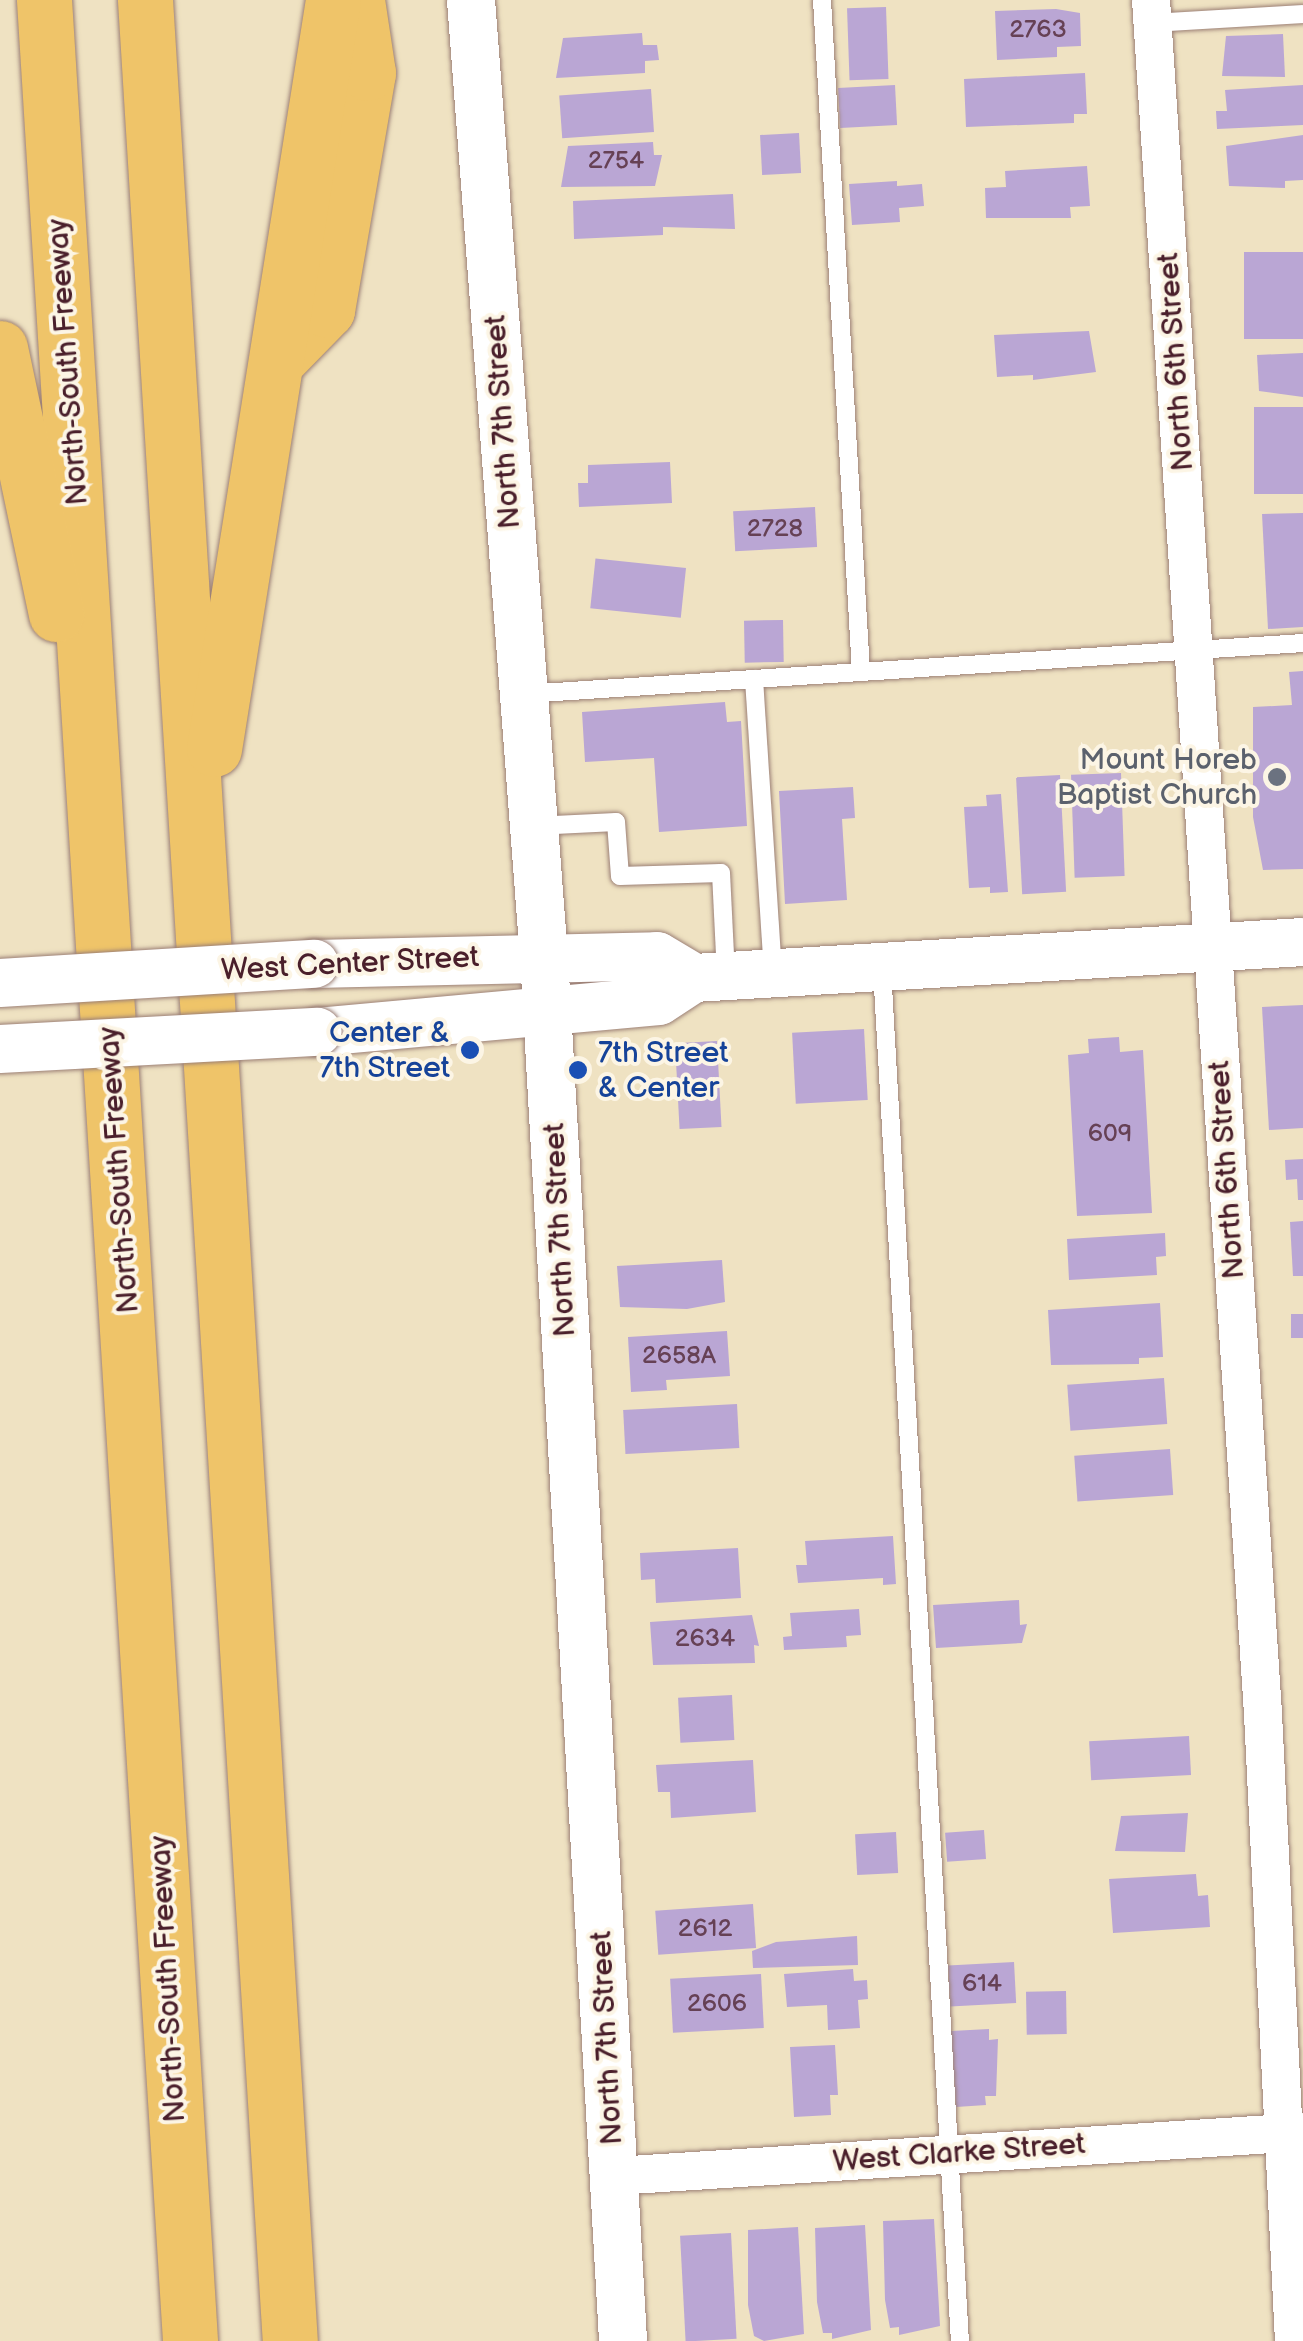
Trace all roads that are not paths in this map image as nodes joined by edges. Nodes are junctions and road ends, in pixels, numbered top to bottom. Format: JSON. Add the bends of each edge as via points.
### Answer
{"nodes":[{"id":1,"x":44,"y":0,"type":"edge"},
{"id":2,"x":145,"y":0,"type":"edge"},
{"id":3,"x":333,"y":0,"type":"edge"},
{"id":4,"x":357,"y":0,"type":"edge"},
{"id":5,"x":471,"y":0,"type":"edge"},
{"id":6,"x":822,"y":0,"type":"edge"},
{"id":7,"x":1152,"y":11,"type":"edge"},
{"id":8,"x":1303,"y":14,"type":"edge"},
{"id":9,"x":0,"y":348,"type":"edge"},
{"id":10,"x":281,"y":357,"type":"junction"},
{"id":11,"x":1303,"y":643,"type":"edge"},
{"id":12,"x":1195,"y":648,"type":"junction"},
{"id":13,"x":861,"y":672,"type":"junction"},
{"id":14,"x":754,"y":680,"type":"junction"},
{"id":15,"x":524,"y":694,"type":"junction"},
{"id":16,"x":96,"y":803,"type":"junction"},
{"id":17,"x":534,"y":826,"type":"junction"},
{"id":18,"x":199,"y":841,"type":"junction"},
{"id":19,"x":1303,"y":942,"type":"edge"},
{"id":20,"x":1212,"y":947,"type":"junction"},
{"id":21,"x":544,"y":956,"type":"junction"},
{"id":22,"x":882,"y":965,"type":"junction"},
{"id":23,"x":731,"y":975,"type":"junction"},
{"id":24,"x":0,"y":983,"type":"edge"},
{"id":25,"x":547,"y":1016,"type":"junction"},
{"id":26,"x":0,"y":1050,"type":"edge"},
{"id":27,"x":1292,"y":2133,"type":"edge"},
{"id":28,"x":950,"y":2153,"type":"junction"},
{"id":29,"x":615,"y":2176,"type":"junction"},
{"id":30,"x":190,"y":2341,"type":"edge"},
{"id":31,"x":290,"y":2341,"type":"edge"},
{"id":32,"x":624,"y":2341,"type":"edge"},
{"id":33,"x":960,"y":2341,"type":"edge"},
{"id":34,"x":1294,"y":2341,"type":"edge"}],
"edges":[{"from":1,"to":16,"type":"highway","name":"North-South Freeway"},
{"from":2,"to":18,"type":"highway"},
{"from":3,"to":10,"type":"highway"},
{"from":4,"to":10,"type":"highway","via":[[368,73],[327,310]]},
{"from":5,"to":15,"type":"street","name":"North 7th Street"},
{"from":6,"to":13,"type":"lane"},
{"from":7,"to":8,"type":"lane"},
{"from":7,"to":12,"type":"street","name":"North 6th Street"},
{"from":9,"to":16,"type":"highway"},
{"from":10,"to":18,"type":"highway"},
{"from":11,"to":12,"type":"lane"},
{"from":12,"to":13,"type":"lane"},
{"from":12,"to":20,"type":"street","name":"North 6th Street"},
{"from":13,"to":14,"type":"lane"},
{"from":14,"to":15,"type":"lane"},
{"from":14,"to":23,"type":"lane"},
{"from":15,"to":17,"type":"street","name":"North 7th Street"},
{"from":16,"to":30,"type":"highway","name":"North-South Freeway"},
{"from":17,"to":21,"type":"street","name":"North 7th Street"},
{"from":17,"to":23,"type":"lane","via":[[616,822],[620,876],[721,873]]},
{"from":18,"to":31,"type":"highway"},
{"from":19,"to":20,"type":"street","name":"West Center Street"},
{"from":20,"to":22,"type":"street","name":"West Center Street"},
{"from":20,"to":27,"type":"street","name":"North 6th Street"},
{"from":21,"to":23,"type":"street","name":"West Center Street","via":[[656,956]]},
{"from":21,"to":24,"type":"street","name":"West Center Street","bridge":true},
{"from":21,"to":25,"type":"street","name":"North 7th Street"},
{"from":22,"to":23,"type":"street","name":"West Center Street"},
{"from":22,"to":28,"type":"lane"},
{"from":23,"to":25,"type":"street","name":"West Center Street","via":[[659,1002]]},
{"from":25,"to":26,"type":"street","name":"West Center Street","bridge":true},
{"from":25,"to":29,"type":"street","name":"North 7th Street"},
{"from":27,"to":28,"type":"street","name":"West Clarke Street"},
{"from":27,"to":34,"type":"street","name":"North 6th Street"},
{"from":28,"to":29,"type":"street","name":"West Clarke Street"},
{"from":28,"to":33,"type":"lane"},
{"from":29,"to":32,"type":"street","name":"North 7th Street"}]}
